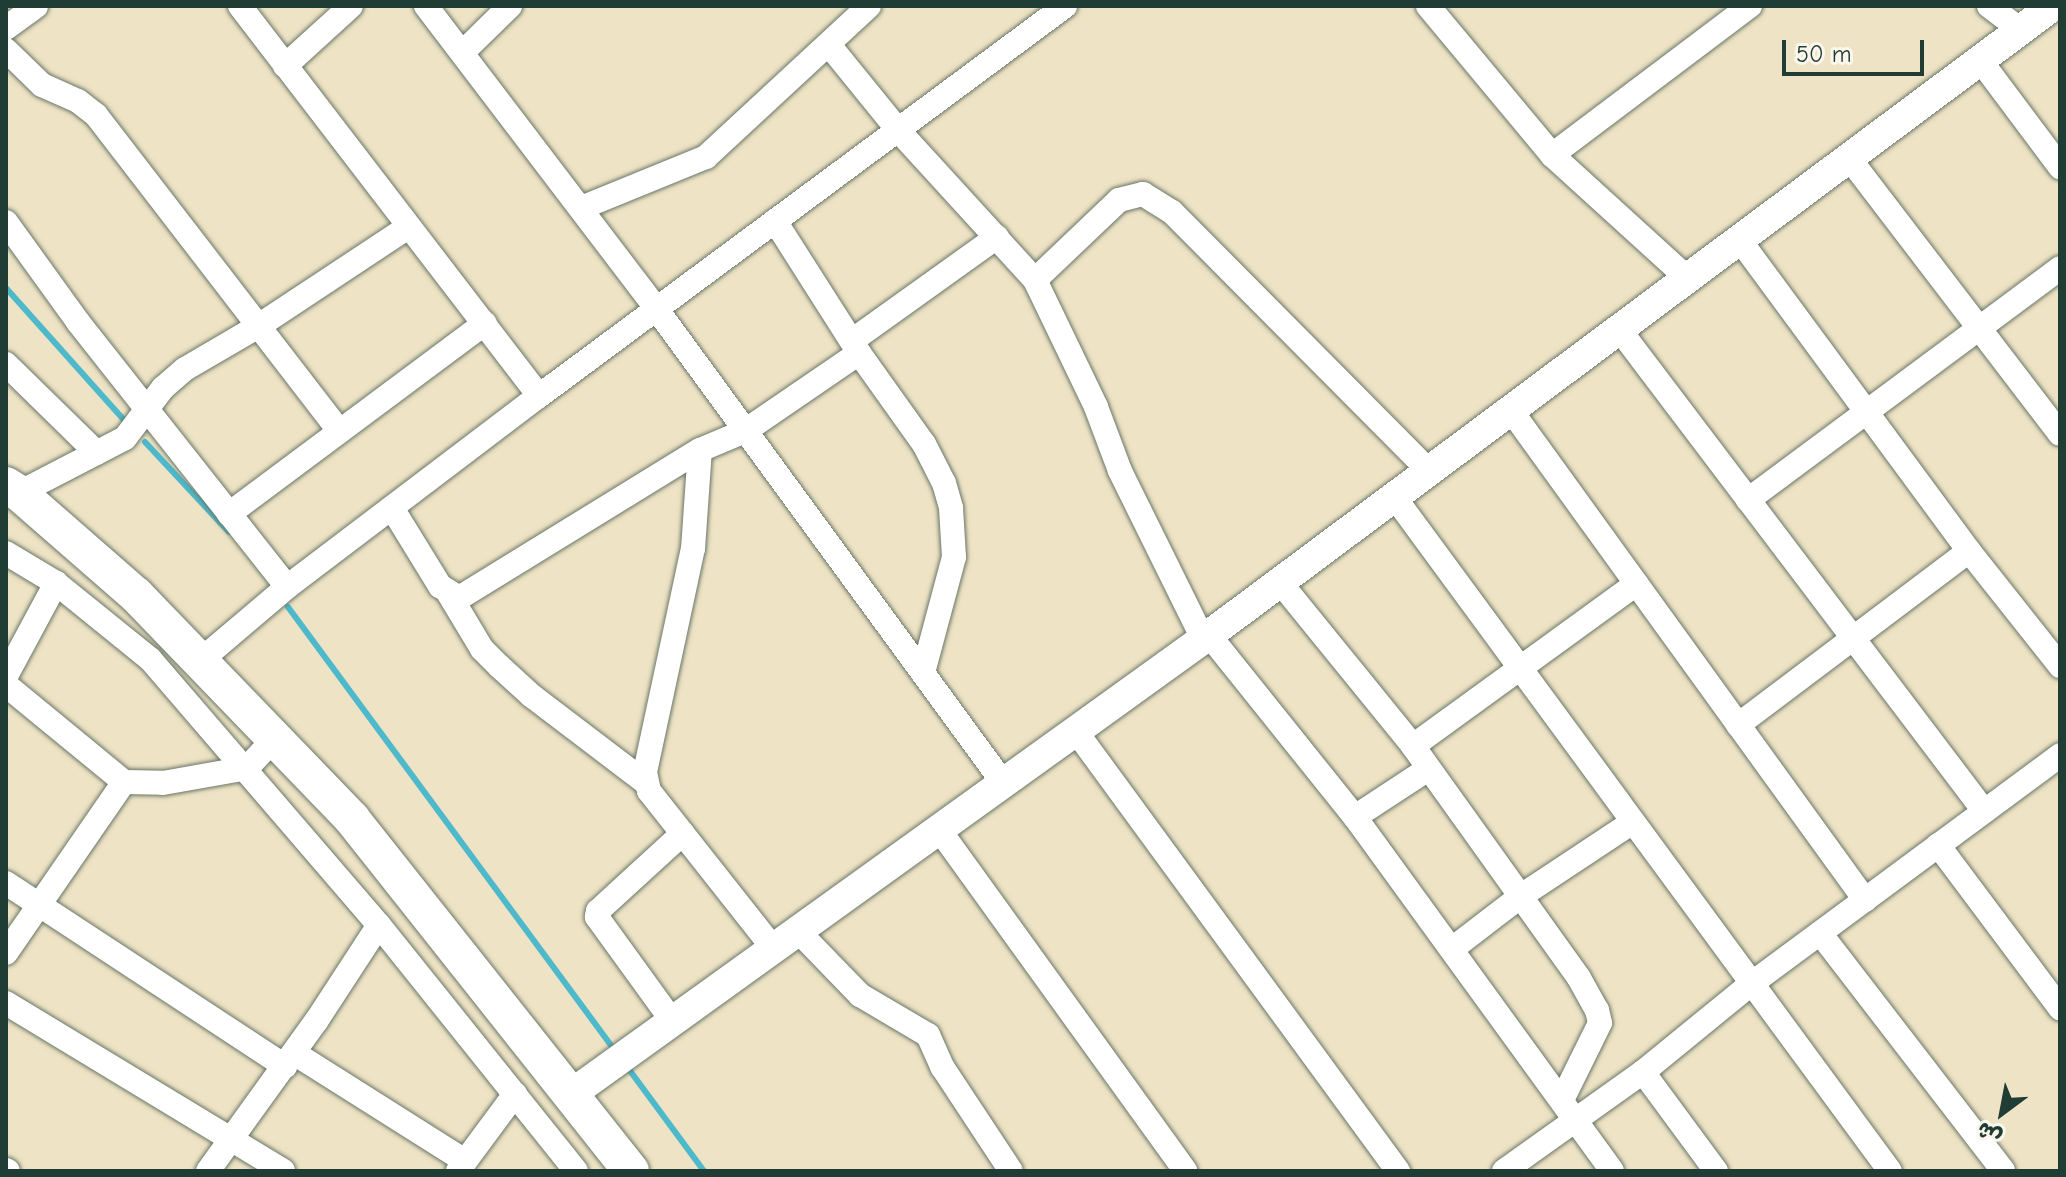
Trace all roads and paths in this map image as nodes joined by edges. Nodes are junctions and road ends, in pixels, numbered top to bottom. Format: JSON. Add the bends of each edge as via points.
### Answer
{"nodes":[{"id":1,"x":36,"y":6,"type":"edge"},
{"id":2,"x":240,"y":6,"type":"edge"},
{"id":3,"x":351,"y":6,"type":"edge"},
{"id":4,"x":426,"y":6,"type":"edge"},
{"id":5,"x":510,"y":6,"type":"edge"},
{"id":6,"x":869,"y":6,"type":"edge"},
{"id":7,"x":1065,"y":6,"type":"edge"},
{"id":8,"x":1428,"y":6,"type":"edge"},
{"id":9,"x":1750,"y":6,"type":"edge"},
{"id":10,"x":1989,"y":6,"type":"edge"},
{"id":11,"x":2053,"y":6,"type":"edge"},
{"id":12,"x":6,"y":28,"type":"edge"},
{"id":13,"x":2021,"y":30,"type":"junction"},
{"id":14,"x":829,"y":45,"type":"junction"},
{"id":15,"x":6,"y":50,"type":"edge"},
{"id":16,"x":463,"y":52,"type":"junction"},
{"id":17,"x":1980,"y":60,"type":"junction"},
{"id":18,"x":285,"y":66,"type":"junction"},
{"id":19,"x":898,"y":130,"type":"junction"},
{"id":20,"x":2053,"y":141,"type":"edge"},
{"id":21,"x":1552,"y":155,"type":"junction"},
{"id":22,"x":1849,"y":158,"type":"junction"},
{"id":23,"x":2060,"y":167,"type":"edge"},
{"id":24,"x":581,"y":208,"type":"junction"},
{"id":25,"x":775,"y":221,"type":"junction"},
{"id":26,"x":6,"y":222,"type":"edge"},
{"id":27,"x":408,"y":227,"type":"junction"},
{"id":28,"x":997,"y":237,"type":"junction"},
{"id":29,"x":1739,"y":239,"type":"junction"},
{"id":30,"x":2060,"y":268,"type":"edge"},
{"id":31,"x":1687,"y":278,"type":"junction"},
{"id":32,"x":1035,"y":280,"type":"junction"},
{"id":33,"x":658,"y":311,"type":"junction"},
{"id":34,"x":485,"y":323,"type":"junction"},
{"id":35,"x":257,"y":327,"type":"junction"},
{"id":36,"x":1619,"y":329,"type":"junction"},
{"id":37,"x":1982,"y":329,"type":"junction"},
{"id":38,"x":856,"y":346,"type":"junction"},
{"id":39,"x":6,"y":364,"type":"edge"},
{"id":40,"x":539,"y":396,"type":"junction"},
{"id":41,"x":147,"y":408,"type":"junction"},
{"id":42,"x":1510,"y":409,"type":"junction"},
{"id":43,"x":1866,"y":412,"type":"junction"},
{"id":44,"x":339,"y":431,"type":"junction"},
{"id":45,"x":745,"y":431,"type":"junction"},
{"id":46,"x":2060,"y":434,"type":"edge"},
{"id":47,"x":700,"y":450,"type":"junction"},
{"id":48,"x":97,"y":453,"type":"junction"},
{"id":49,"x":1428,"y":470,"type":"junction"},
{"id":50,"x":13,"y":489,"type":"edge"},
{"id":51,"x":1393,"y":495,"type":"junction"},
{"id":52,"x":1748,"y":500,"type":"junction"},
{"id":53,"x":392,"y":508,"type":"junction"},
{"id":54,"x":229,"y":514,"type":"junction"},
{"id":55,"x":1969,"y":551,"type":"junction"},
{"id":56,"x":6,"y":553,"type":"edge"},
{"id":57,"x":1279,"y":581,"type":"junction"},
{"id":58,"x":56,"y":583,"type":"junction"},
{"id":59,"x":1636,"y":584,"type":"junction"},
{"id":60,"x":287,"y":587,"type":"junction"},
{"id":61,"x":449,"y":594,"type":"junction"},
{"id":62,"x":1206,"y":637,"type":"junction"},
{"id":63,"x":1853,"y":638,"type":"junction"},
{"id":64,"x":201,"y":660,"type":"junction"},
{"id":65,"x":2060,"y":666,"type":"edge"},
{"id":66,"x":1521,"y":668,"type":"junction"},
{"id":67,"x":923,"y":673,"type":"junction"},
{"id":68,"x":6,"y":676,"type":"edge"},
{"id":69,"x":6,"y":685,"type":"edge"},
{"id":70,"x":1738,"y":725,"type":"junction"},
{"id":71,"x":1075,"y":730,"type":"junction"},
{"id":72,"x":275,"y":738,"type":"junction"},
{"id":73,"x":1413,"y":746,"type":"junction"},
{"id":74,"x":2059,"y":757,"type":"edge"},
{"id":75,"x":247,"y":768,"type":"junction"},
{"id":76,"x":1428,"y":769,"type":"junction"},
{"id":77,"x":124,"y":782,"type":"junction"},
{"id":78,"x":645,"y":782,"type":"junction"},
{"id":79,"x":1004,"y":784,"type":"junction"},
{"id":80,"x":1984,"y":811,"type":"junction"},
{"id":81,"x":1355,"y":817,"type":"junction"},
{"id":82,"x":1633,"y":822,"type":"junction"},
{"id":83,"x":938,"y":828,"type":"junction"},
{"id":84,"x":683,"y":833,"type":"junction"},
{"id":85,"x":1938,"y":845,"type":"junction"},
{"id":86,"x":6,"y":883,"type":"edge"},
{"id":87,"x":1521,"y":896,"type":"junction"},
{"id":88,"x":1865,"y":900,"type":"junction"},
{"id":89,"x":40,"y":904,"type":"junction"},
{"id":90,"x":379,"y":925,"type":"junction"},
{"id":91,"x":797,"y":930,"type":"junction"},
{"id":92,"x":1820,"y":933,"type":"junction"},
{"id":93,"x":773,"y":948,"type":"junction"},
{"id":94,"x":1452,"y":949,"type":"junction"},
{"id":95,"x":6,"y":953,"type":"edge"},
{"id":96,"x":1751,"y":984,"type":"junction"},
{"id":97,"x":6,"y":1003,"type":"edge"},
{"id":98,"x":2060,"y":1008,"type":"edge"},
{"id":99,"x":673,"y":1022,"type":"junction"},
{"id":100,"x":289,"y":1060,"type":"junction"},
{"id":101,"x":1643,"y":1072,"type":"junction"},
{"id":102,"x":515,"y":1094,"type":"junction"},
{"id":103,"x":570,"y":1095,"type":"junction"},
{"id":104,"x":1562,"y":1100,"type":"junction"},
{"id":105,"x":1574,"y":1122,"type":"junction"},
{"id":106,"x":230,"y":1139,"type":"junction"},
{"id":107,"x":462,"y":1166,"type":"edge"},
{"id":108,"x":208,"y":1171,"type":"edge"},
{"id":109,"x":283,"y":1171,"type":"edge"},
{"id":110,"x":576,"y":1171,"type":"edge"},
{"id":111,"x":631,"y":1171,"type":"edge"},
{"id":112,"x":1011,"y":1171,"type":"edge"},
{"id":113,"x":1185,"y":1171,"type":"edge"},
{"id":114,"x":1398,"y":1171,"type":"edge"},
{"id":115,"x":1504,"y":1171,"type":"edge"},
{"id":116,"x":1612,"y":1171,"type":"edge"},
{"id":117,"x":1716,"y":1171,"type":"edge"},
{"id":118,"x":1890,"y":1171,"type":"edge"},
{"id":119,"x":2003,"y":1171,"type":"edge"}],
"edges":[{"from":1,"to":12,"type":"street"},
{"from":2,"to":18,"type":"street"},
{"from":3,"to":18,"type":"street"},
{"from":4,"to":16,"type":"street"},
{"from":5,"to":16,"type":"street"},
{"from":6,"to":14,"type":"street"},
{"from":7,"to":19,"type":"street"},
{"from":8,"to":21,"type":"street"},
{"from":9,"to":21,"type":"street"},
{"from":10,"to":13,"type":"street"},
{"from":11,"to":13,"type":"main road"},
{"from":13,"to":17,"type":"main road"},
{"from":14,"to":19,"type":"street"},
{"from":14,"to":24,"type":"street","via":[[706,157]]},
{"from":15,"to":35,"type":"street","via":[[42,85],[96,115]]},
{"from":16,"to":24,"type":"street"},
{"from":17,"to":20,"type":"street"},
{"from":17,"to":22,"type":"main road"},
{"from":18,"to":27,"type":"street"},
{"from":19,"to":25,"type":"street"},
{"from":19,"to":28,"type":"street"},
{"from":20,"to":23,"type":"street"},
{"from":21,"to":31,"type":"street"},
{"from":22,"to":29,"type":"main road"},
{"from":22,"to":37,"type":"street"},
{"from":24,"to":33,"type":"street"},
{"from":25,"to":33,"type":"street"},
{"from":25,"to":38,"type":"street"},
{"from":26,"to":41,"type":"street"},
{"from":27,"to":34,"type":"street"},
{"from":27,"to":35,"type":"street"},
{"from":28,"to":32,"type":"street"},
{"from":28,"to":38,"type":"street"},
{"from":29,"to":31,"type":"main road"},
{"from":29,"to":43,"type":"street"},
{"from":30,"to":37,"type":"street"},
{"from":31,"to":36,"type":"main road"},
{"from":32,"to":49,"type":"street","via":[[1119,200],[1143,194],[1172,212]]},
{"from":32,"to":62,"type":"street","via":[[1096,407],[1120,471]]},
{"from":33,"to":40,"type":"street"},
{"from":33,"to":45,"type":"street"},
{"from":34,"to":40,"type":"street"},
{"from":34,"to":44,"type":"street"},
{"from":35,"to":41,"type":"street","via":[[185,369]]},
{"from":35,"to":44,"type":"street"},
{"from":36,"to":42,"type":"main road"},
{"from":36,"to":52,"type":"street"},
{"from":37,"to":43,"type":"street"},
{"from":37,"to":46,"type":"street"},
{"from":38,"to":45,"type":"street"},
{"from":38,"to":67,"type":"street","via":[[924,444],[951,508],[954,557]]},
{"from":39,"to":48,"type":"street"},
{"from":40,"to":53,"type":"street"},
{"from":41,"to":48,"type":"street","via":[[133,431]]},
{"from":41,"to":54,"type":"street"},
{"from":42,"to":49,"type":"main road"},
{"from":42,"to":59,"type":"street"},
{"from":43,"to":52,"type":"street"},
{"from":43,"to":55,"type":"street"},
{"from":44,"to":54,"type":"street"},
{"from":45,"to":47,"type":"street"},
{"from":45,"to":67,"type":"street"},
{"from":47,"to":61,"type":"street","via":[[471,594]]},
{"from":47,"to":78,"type":"street","via":[[693,549]]},
{"from":48,"to":50,"type":"street"},
{"from":49,"to":51,"type":"main road"},
{"from":50,"to":64,"type":"highway","via":[[136,595]]},
{"from":51,"to":57,"type":"main road"},
{"from":51,"to":66,"type":"street"},
{"from":52,"to":63,"type":"street"},
{"from":53,"to":60,"type":"street"},
{"from":53,"to":61,"type":"street"},
{"from":54,"to":60,"type":"street"},
{"from":55,"to":63,"type":"street"},
{"from":55,"to":65,"type":"street"},
{"from":56,"to":58,"type":"street"},
{"from":57,"to":62,"type":"main road"},
{"from":57,"to":73,"type":"street"},
{"from":58,"to":68,"type":"street"},
{"from":58,"to":75,"type":"street","via":[[150,659]]},
{"from":59,"to":66,"type":"street"},
{"from":59,"to":70,"type":"street"},
{"from":60,"to":64,"type":"street"},
{"from":61,"to":78,"type":"street","via":[[482,649],[499,666]]},
{"from":62,"to":71,"type":"main road"},
{"from":62,"to":81,"type":"street"},
{"from":63,"to":70,"type":"street"},
{"from":63,"to":80,"type":"street"},
{"from":64,"to":72,"type":"highway"},
{"from":66,"to":73,"type":"street"},
{"from":66,"to":82,"type":"street"},
{"from":67,"to":79,"type":"street"},
{"from":69,"to":77,"type":"street"},
{"from":70,"to":88,"type":"street"},
{"from":71,"to":79,"type":"main road"},
{"from":71,"to":114,"type":"street"},
{"from":72,"to":75,"type":"street"},
{"from":72,"to":103,"type":"highway","via":[[352,819]]},
{"from":73,"to":76,"type":"street"},
{"from":74,"to":80,"type":"street"},
{"from":75,"to":77,"type":"street","via":[[163,783]]},
{"from":75,"to":90,"type":"street"},
{"from":76,"to":81,"type":"street"},
{"from":76,"to":87,"type":"street"},
{"from":77,"to":89,"type":"street"},
{"from":78,"to":84,"type":"street"},
{"from":79,"to":83,"type":"main road"},
{"from":80,"to":85,"type":"street"},
{"from":81,"to":94,"type":"street"},
{"from":82,"to":87,"type":"street"},
{"from":82,"to":96,"type":"street"},
{"from":83,"to":91,"type":"main road"},
{"from":83,"to":113,"type":"street"},
{"from":84,"to":93,"type":"street"},
{"from":84,"to":99,"type":"street","via":[[597,917]]},
{"from":85,"to":88,"type":"street"},
{"from":85,"to":98,"type":"street"},
{"from":86,"to":89,"type":"street"},
{"from":87,"to":94,"type":"street"},
{"from":87,"to":104,"type":"street","via":[[1597,1010],[1600,1023]]},
{"from":88,"to":92,"type":"street"},
{"from":89,"to":95,"type":"street"},
{"from":89,"to":100,"type":"street"},
{"from":90,"to":100,"type":"street"},
{"from":90,"to":102,"type":"street"},
{"from":91,"to":93,"type":"main road"},
{"from":91,"to":112,"type":"street","via":[[860,995],[928,1035],[943,1068]]},
{"from":92,"to":96,"type":"street"},
{"from":92,"to":119,"type":"street"},
{"from":93,"to":99,"type":"main road"},
{"from":94,"to":104,"type":"street"},
{"from":96,"to":101,"type":"street"},
{"from":96,"to":118,"type":"street"},
{"from":97,"to":106,"type":"street"},
{"from":99,"to":103,"type":"main road"},
{"from":100,"to":106,"type":"street"},
{"from":100,"to":107,"type":"street"},
{"from":101,"to":105,"type":"street"},
{"from":101,"to":117,"type":"street"},
{"from":102,"to":107,"type":"street"},
{"from":102,"to":110,"type":"street"},
{"from":103,"to":111,"type":"highway"},
{"from":104,"to":105,"type":"street"},
{"from":105,"to":115,"type":"street"},
{"from":105,"to":116,"type":"street"},
{"from":106,"to":108,"type":"street"},
{"from":106,"to":109,"type":"street"}]}
